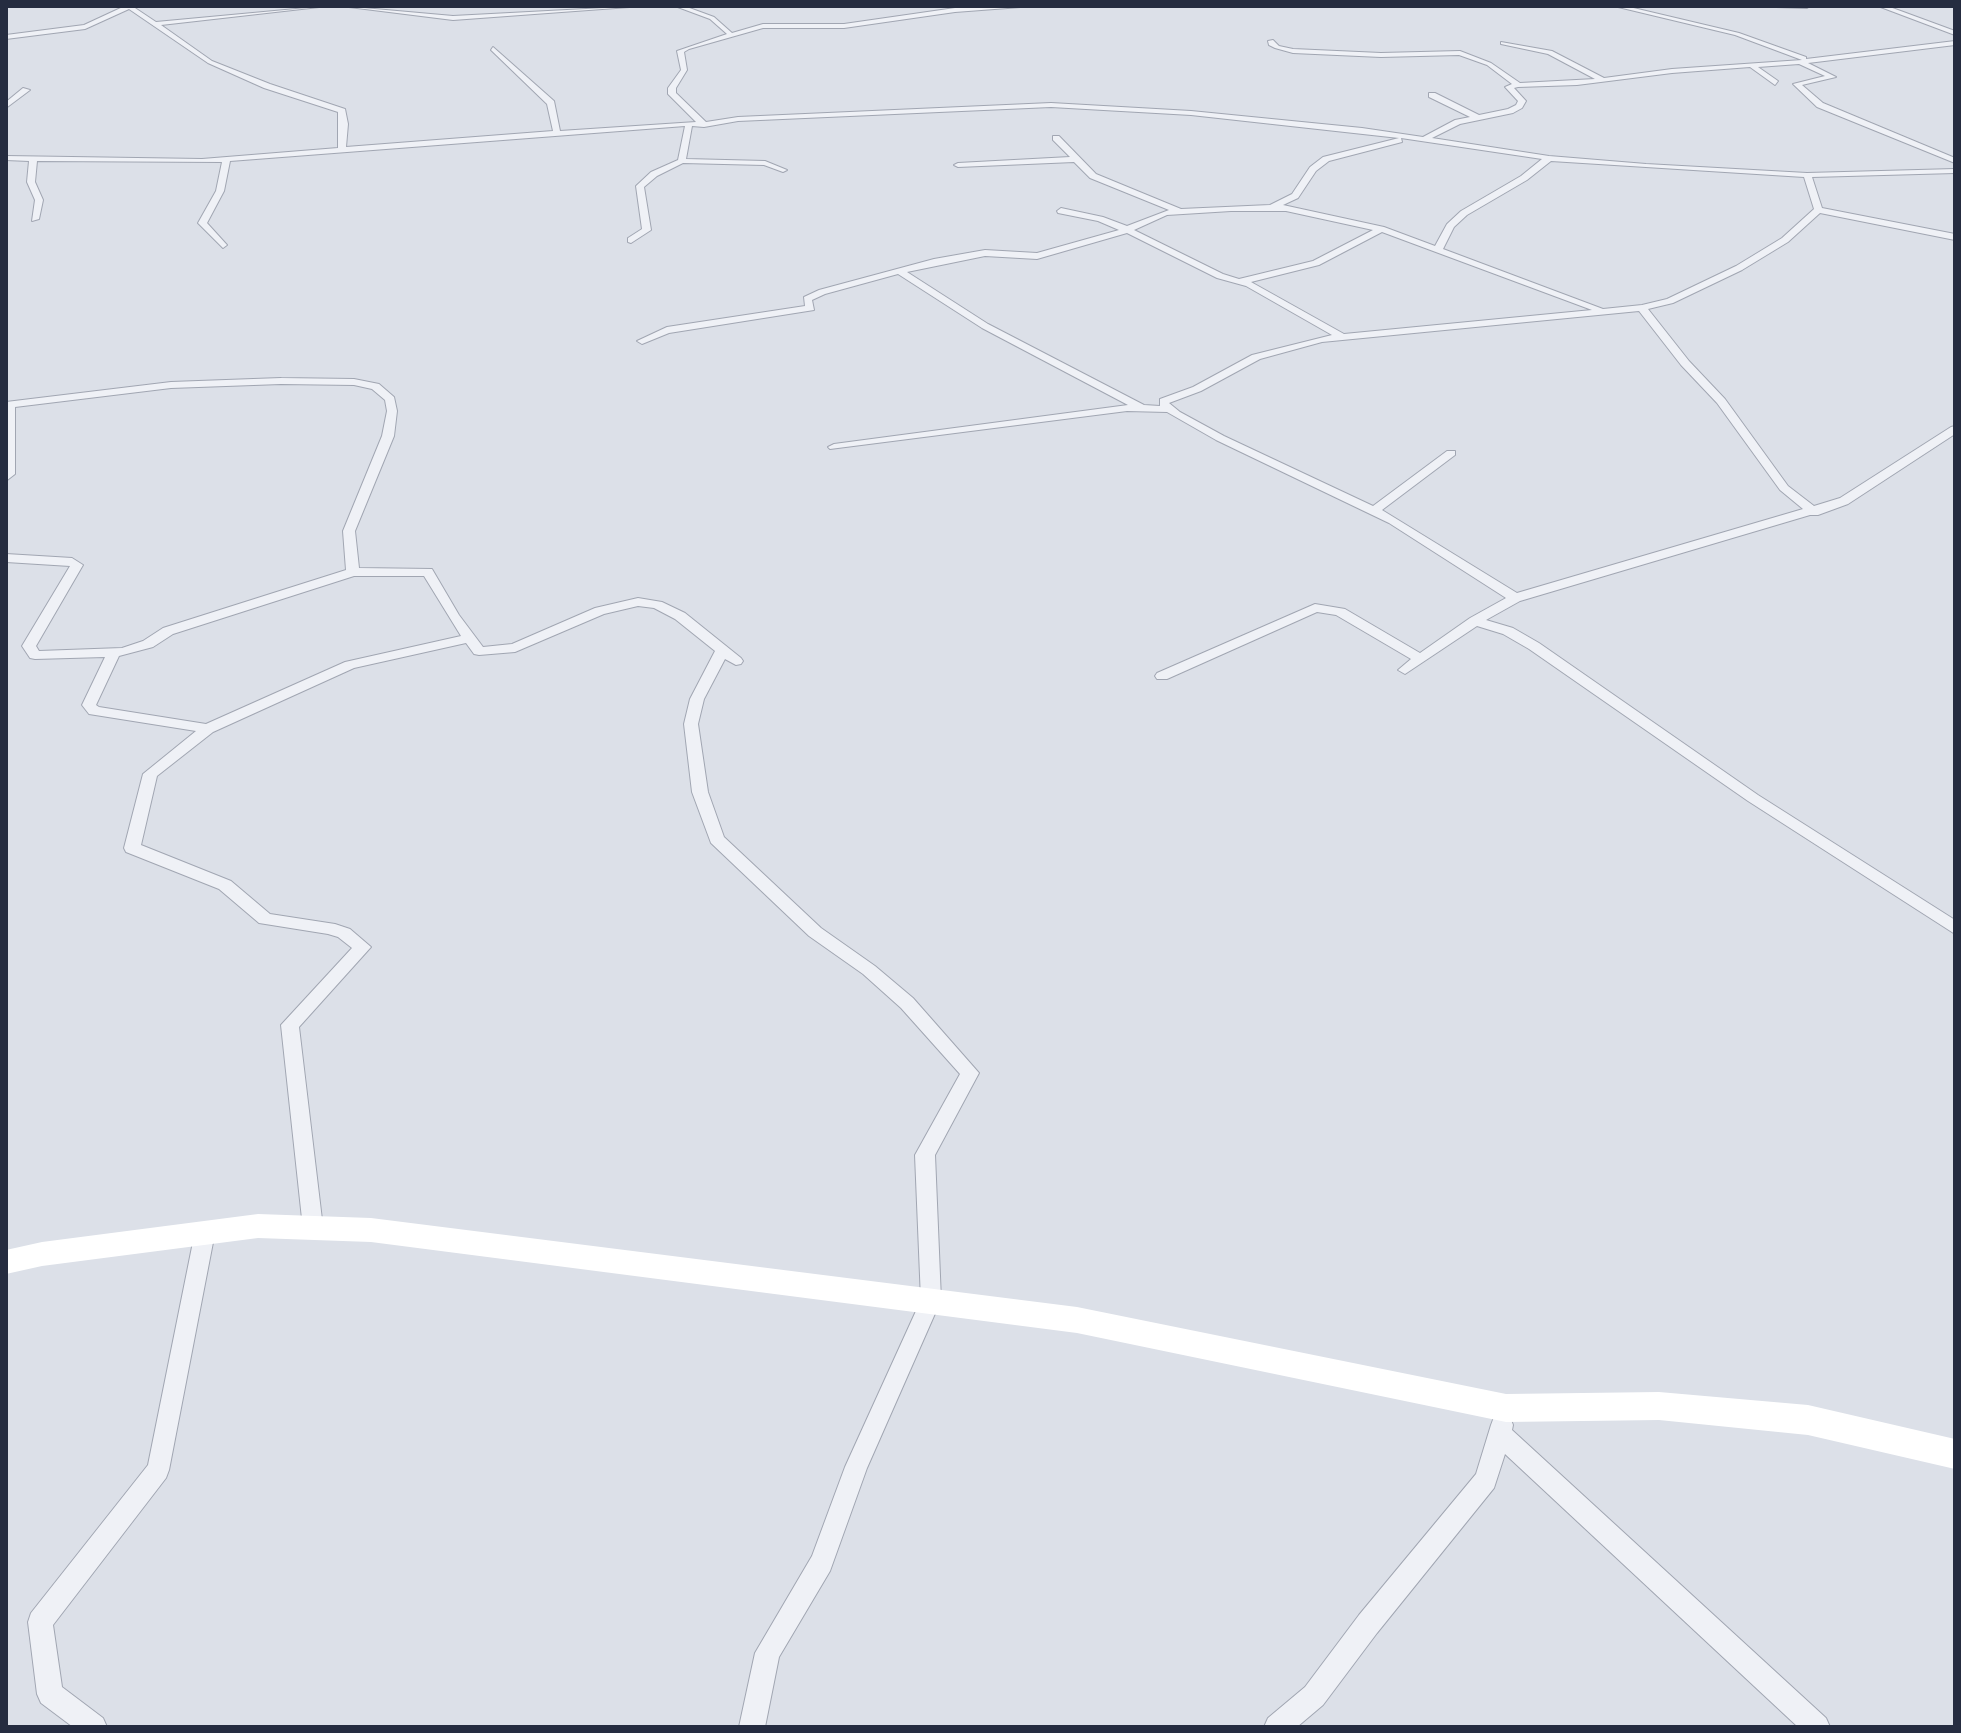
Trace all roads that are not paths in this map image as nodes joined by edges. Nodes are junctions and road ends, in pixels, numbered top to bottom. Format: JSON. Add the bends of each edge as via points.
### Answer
{"nodes":[{"id":1,"x":325,"y":6,"type":"edge"},
{"id":2,"x":344,"y":6,"type":"edge"},
{"id":3,"x":640,"y":6,"type":"edge"},
{"id":4,"x":678,"y":6,"type":"edge"},
{"id":5,"x":1031,"y":6,"type":"edge"},
{"id":6,"x":1617,"y":6,"type":"edge"},
{"id":7,"x":1748,"y":6,"type":"edge"},
{"id":8,"x":1807,"y":6,"type":"edge"},
{"id":9,"x":1881,"y":6,"type":"edge"},
{"id":10,"x":129,"y":7,"type":"edge"},
{"id":11,"x":155,"y":24,"type":"junction"},
{"id":12,"x":1955,"y":33,"type":"edge"},
{"id":13,"x":731,"y":35,"type":"junction"},
{"id":14,"x":6,"y":37,"type":"edge"},
{"id":15,"x":1271,"y":41,"type":"dead end"},
{"id":16,"x":1503,"y":43,"type":"dead end"},
{"id":17,"x":1955,"y":43,"type":"edge"},
{"id":18,"x":493,"y":49,"type":"dead end"},
{"id":19,"x":1813,"y":61,"type":"junction"},
{"id":20,"x":1799,"y":62,"type":"junction"},
{"id":21,"x":1750,"y":64,"type":"junction"},
{"id":22,"x":1603,"y":79,"type":"junction"},
{"id":23,"x":1499,"y":83,"type":"dead end"},
{"id":24,"x":1775,"y":83,"type":"dead end"},
{"id":25,"x":1514,"y":86,"type":"junction"},
{"id":26,"x":26,"y":90,"type":"dead end"},
{"id":27,"x":1432,"y":95,"type":"dead end"},
{"id":28,"x":6,"y":106,"type":"edge"},
{"id":29,"x":909,"y":112,"type":"junction"},
{"id":30,"x":1479,"y":119,"type":"junction"},
{"id":31,"x":689,"y":123,"type":"junction"},
{"id":32,"x":914,"y":123,"type":"dead end"},
{"id":33,"x":704,"y":125,"type":"junction"},
{"id":34,"x":557,"y":134,"type":"junction"},
{"id":35,"x":1056,"y":138,"type":"dead end"},
{"id":36,"x":1425,"y":138,"type":"junction"},
{"id":37,"x":342,"y":152,"type":"junction"},
{"id":38,"x":6,"y":158,"type":"edge"},
{"id":39,"x":33,"y":158,"type":"junction"},
{"id":40,"x":1549,"y":158,"type":"junction"},
{"id":41,"x":1078,"y":159,"type":"junction"},
{"id":42,"x":226,"y":160,"type":"junction"},
{"id":43,"x":682,"y":161,"type":"junction"},
{"id":44,"x":1955,"y":161,"type":"edge"},
{"id":45,"x":958,"y":165,"type":"dead end"},
{"id":46,"x":783,"y":170,"type":"dead end"},
{"id":47,"x":1955,"y":171,"type":"edge"},
{"id":48,"x":1807,"y":175,"type":"junction"},
{"id":49,"x":1272,"y":207,"type":"junction"},
{"id":50,"x":1818,"y":210,"type":"junction"},
{"id":51,"x":1061,"y":211,"type":"dead end"},
{"id":52,"x":1178,"y":211,"type":"junction"},
{"id":53,"x":35,"y":219,"type":"dead end"},
{"id":54,"x":1381,"y":229,"type":"junction"},
{"id":55,"x":1128,"y":230,"type":"junction"},
{"id":56,"x":1955,"y":237,"type":"edge"},
{"id":57,"x":631,"y":240,"type":"dead end"},
{"id":58,"x":223,"y":245,"type":"dead end"},
{"id":59,"x":1438,"y":249,"type":"junction"},
{"id":60,"x":899,"y":271,"type":"junction"},
{"id":61,"x":1244,"y":284,"type":"junction"},
{"id":62,"x":1642,"y":308,"type":"junction"},
{"id":63,"x":1603,"y":311,"type":"junction"},
{"id":64,"x":1341,"y":336,"type":"junction"},
{"id":65,"x":642,"y":341,"type":"dead end"},
{"id":66,"x":8,"y":405,"type":"edge"},
{"id":67,"x":1140,"y":407,"type":"junction"},
{"id":68,"x":1169,"y":409,"type":"junction"},
{"id":69,"x":1955,"y":430,"type":"edge"},
{"id":70,"x":834,"y":447,"type":"dead end"},
{"id":71,"x":1451,"y":453,"type":"dead end"},
{"id":72,"x":6,"y":478,"type":"edge"},
{"id":73,"x":1375,"y":510,"type":"junction"},
{"id":74,"x":1814,"y":512,"type":"junction"},
{"id":75,"x":6,"y":558,"type":"edge"},
{"id":76,"x":353,"y":572,"type":"junction"},
{"id":77,"x":1515,"y":598,"type":"junction"},
{"id":78,"x":1475,"y":621,"type":"junction"},
{"id":79,"x":470,"y":638,"type":"junction"},
{"id":80,"x":114,"y":653,"type":"junction"},
{"id":81,"x":1420,"y":659,"type":"junction"},
{"id":82,"x":1405,"y":670,"type":"dead end"},
{"id":83,"x":1162,"y":676,"type":"dead end"},
{"id":84,"x":208,"y":729,"type":"junction"},
{"id":85,"x":1955,"y":928,"type":"edge"},
{"id":86,"x":313,"y":1228,"type":"junction"},
{"id":87,"x":205,"y":1232,"type":"junction"},
{"id":88,"x":6,"y":1262,"type":"edge"},
{"id":89,"x":931,"y":1300,"type":"junction"},
{"id":90,"x":1503,"y":1421,"type":"junction"},
{"id":91,"x":1955,"y":1454,"type":"edge"},
{"id":92,"x":94,"y":1727,"type":"edge"},
{"id":93,"x":752,"y":1727,"type":"edge"},
{"id":94,"x":1277,"y":1727,"type":"edge"},
{"id":95,"x":1817,"y":1727,"type":"edge"}],
"edges":[{"from":1,"to":11,"type":"street"},
{"from":2,"to":3,"type":"street","via":[[453,18]]},
{"from":4,"to":13,"type":"street","via":[[712,18]]},
{"from":5,"to":13,"type":"street","via":[[955,10],[844,26],[763,26]]},
{"from":6,"to":19,"type":"street","via":[[1737,34]]},
{"from":7,"to":8,"type":"street"},
{"from":9,"to":12,"type":"street"},
{"from":10,"to":11,"type":"street"},
{"from":10,"to":14,"type":"street","via":[[85,27]]},
{"from":11,"to":37,"type":"street","via":[[210,62],[342,111]]},
{"from":13,"to":33,"type":"street","via":[[680,51],[684,70],[672,94]]},
{"from":15,"to":25,"type":"street","via":[[1293,51],[1460,53],[1489,64]]},
{"from":16,"to":22,"type":"street","via":[[1550,52]]},
{"from":17,"to":19,"type":"street"},
{"from":18,"to":34,"type":"street","via":[[551,103]]},
{"from":19,"to":20,"type":"street"},
{"from":20,"to":21,"type":"street"},
{"from":20,"to":44,"type":"street","via":[[1832,77],[1797,84],[1820,105]]},
{"from":21,"to":22,"type":"street"},
{"from":21,"to":24,"type":"street"},
{"from":22,"to":25,"type":"street"},
{"from":23,"to":25,"type":"street"},
{"from":25,"to":30,"type":"street","via":[[1522,101],[1519,106]]},
{"from":26,"to":28,"type":"street"},
{"from":27,"to":30,"type":"street"},
{"from":29,"to":32,"type":"street"},
{"from":29,"to":33,"type":"street"},
{"from":29,"to":36,"type":"street","via":[[1005,105],[1145,110]]},
{"from":30,"to":36,"type":"street","via":[[1458,122]]},
{"from":31,"to":33,"type":"street"},
{"from":31,"to":34,"type":"street"},
{"from":31,"to":43,"type":"street"},
{"from":34,"to":37,"type":"street"},
{"from":35,"to":41,"type":"street"},
{"from":36,"to":40,"type":"street"},
{"from":36,"to":49,"type":"street","via":[[1396,140],[1326,159],[1295,196]]},
{"from":37,"to":42,"type":"street"},
{"from":38,"to":39,"type":"street"},
{"from":39,"to":42,"type":"street"},
{"from":39,"to":53,"type":"street","via":[[31,182],[39,200]]},
{"from":40,"to":48,"type":"street"},
{"from":40,"to":59,"type":"street","via":[[1464,213]]},
{"from":41,"to":45,"type":"street"},
{"from":41,"to":52,"type":"street","via":[[1093,176]]},
{"from":42,"to":58,"type":"street","via":[[220,191],[202,223]]},
{"from":43,"to":46,"type":"street","via":[[765,163]]},
{"from":43,"to":57,"type":"street","via":[[640,186],[647,230]]},
{"from":47,"to":48,"type":"street"},
{"from":48,"to":50,"type":"street"},
{"from":49,"to":52,"type":"street"},
{"from":49,"to":54,"type":"street"},
{"from":50,"to":56,"type":"street"},
{"from":50,"to":62,"type":"street","via":[[1785,240],[1739,268],[1670,301]]},
{"from":51,"to":55,"type":"street"},
{"from":52,"to":55,"type":"street"},
{"from":54,"to":59,"type":"street"},
{"from":54,"to":61,"type":"street","via":[[1316,263],[1246,279]]},
{"from":55,"to":60,"type":"street","via":[[1037,256],[971,254]]},
{"from":55,"to":61,"type":"street"},
{"from":59,"to":63,"type":"street"},
{"from":60,"to":65,"type":"street","via":[[822,292],[807,299],[811,308],[667,330]]},
{"from":60,"to":67,"type":"street","via":[[985,326]]},
{"from":61,"to":64,"type":"street"},
{"from":62,"to":63,"type":"street"},
{"from":62,"to":74,"type":"street","via":[[1721,401],[1784,488]]},
{"from":63,"to":64,"type":"street"},
{"from":64,"to":68,"type":"street","via":[[1256,357],[1197,389],[1168,398],[1164,404]]},
{"from":66,"to":72,"type":"street"},
{"from":66,"to":76,"type":"street","via":[[186,384],[281,381],[375,386],[390,399],[392,411],[388,436],[349,531]]},
{"from":67,"to":68,"type":"street"},
{"from":67,"to":70,"type":"street"},
{"from":68,"to":73,"type":"street"},
{"from":69,"to":74,"type":"street","via":[[1844,501]]},
{"from":71,"to":73,"type":"street"},
{"from":73,"to":77,"type":"street"},
{"from":74,"to":77,"type":"street"},
{"from":75,"to":80,"type":"street","via":[[77,565],[34,635],[29,646],[35,655]]},
{"from":76,"to":79,"type":"street","via":[[428,572]]},
{"from":76,"to":80,"type":"street"},
{"from":77,"to":78,"type":"street"},
{"from":78,"to":81,"type":"street"},
{"from":78,"to":85,"type":"street","via":[[1534,646],[1753,798]]},
{"from":79,"to":84,"type":"street","via":[[350,665]]},
{"from":79,"to":89,"type":"street","via":[[479,651],[515,648],[600,611],[638,602],[680,616],[730,655],[697,699],[691,724],[700,792],[717,839],[815,932],[907,1003],[970,1073],[925,1155]]},
{"from":80,"to":84,"type":"street","via":[[89,705],[94,711]]},
{"from":81,"to":82,"type":"street"},
{"from":81,"to":83,"type":"street","via":[[1340,612],[1315,608]]},
{"from":84,"to":86,"type":"street","via":[[150,774],[132,848],[225,885],[265,919],[329,928],[363,947],[290,1025]]},
{"from":86,"to":87,"type":"street","via":[[258,1226]]},
{"from":86,"to":89,"type":"street","via":[[371,1230]]},
{"from":87,"to":88,"type":"street"},
{"from":87,"to":92,"type":"street","via":[[158,1470],[40,1622],[50,1694]]},
{"from":89,"to":90,"type":"street","via":[[1077,1320]]},
{"from":89,"to":93,"type":"street","via":[[856,1467],[822,1563],[767,1653]]},
{"from":90,"to":91,"type":"street","via":[[1659,1406],[1808,1420]]},
{"from":90,"to":94,"type":"street","via":[[1486,1480],[1314,1696]]},
{"from":90,"to":95,"type":"street"}]}
